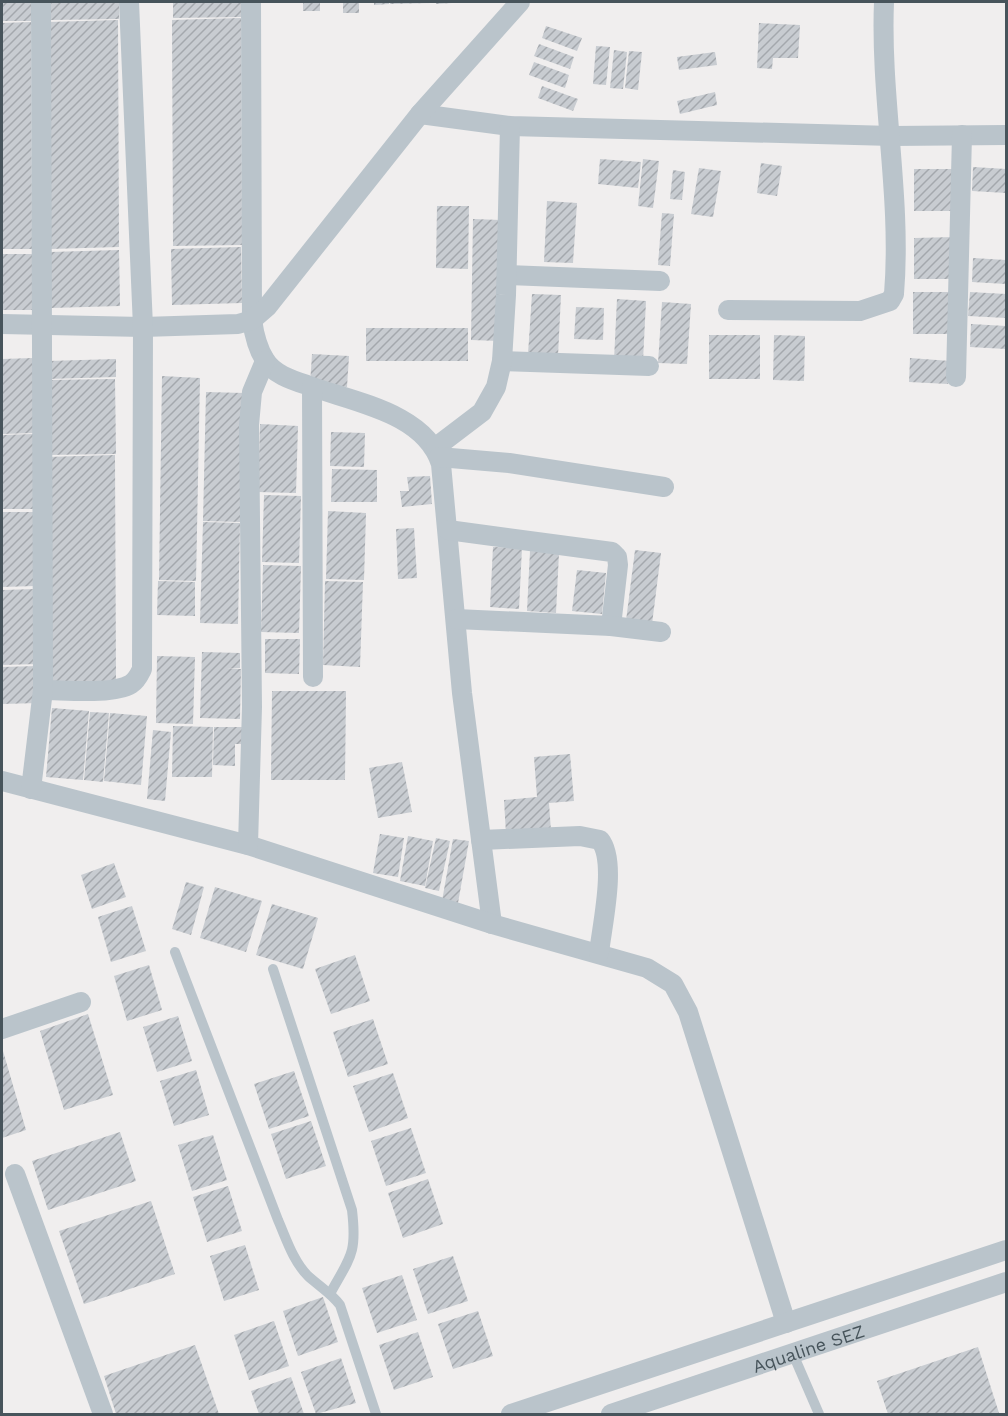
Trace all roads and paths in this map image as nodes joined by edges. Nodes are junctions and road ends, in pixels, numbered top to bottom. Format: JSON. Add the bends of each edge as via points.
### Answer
{"nodes":[{"id":1,"x":41,"y":2,"type":"edge"},
{"id":2,"x":129,"y":2,"type":"edge"},
{"id":3,"x":251,"y":2,"type":"edge"},
{"id":4,"x":520,"y":2,"type":"edge"},
{"id":5,"x":884,"y":2,"type":"edge"},
{"id":6,"x":420,"y":114,"type":"junction"},
{"id":7,"x":510,"y":126,"type":"junction"},
{"id":8,"x":892,"y":135,"type":"junction"},
{"id":9,"x":962,"y":135,"type":"junction"},
{"id":10,"x":1006,"y":135,"type":"edge"},
{"id":11,"x":507,"y":275,"type":"junction"},
{"id":12,"x":660,"y":281,"type":"dead end"},
{"id":13,"x":728,"y":310,"type":"dead end"},
{"id":14,"x":252,"y":320,"type":"junction"},
{"id":15,"x":2,"y":324,"type":"edge"},
{"id":16,"x":41,"y":325,"type":"junction"},
{"id":17,"x":143,"y":327,"type":"junction"},
{"id":18,"x":265,"y":360,"type":"junction"},
{"id":19,"x":502,"y":362,"type":"junction"},
{"id":20,"x":648,"y":366,"type":"dead end"},
{"id":21,"x":956,"y":377,"type":"dead end"},
{"id":22,"x":312,"y":387,"type":"junction"},
{"id":23,"x":437,"y":452,"type":"junction"},
{"id":24,"x":664,"y":487,"type":"dead end"},
{"id":25,"x":448,"y":530,"type":"junction"},
{"id":26,"x":456,"y":619,"type":"junction"},
{"id":27,"x":611,"y":626,"type":"junction"},
{"id":28,"x":661,"y":632,"type":"dead end"},
{"id":29,"x":313,"y":677,"type":"dead end"},
{"id":30,"x":43,"y":690,"type":"junction"},
{"id":31,"x":2,"y":781,"type":"edge"},
{"id":32,"x":31,"y":789,"type":"junction"},
{"id":33,"x":481,"y":840,"type":"junction"},
{"id":34,"x":248,"y":845,"type":"junction"},
{"id":35,"x":492,"y":924,"type":"junction"},
{"id":36,"x":175,"y":952,"type":"dead end"},
{"id":37,"x":599,"y":953,"type":"junction"},
{"id":38,"x":273,"y":969,"type":"dead end"},
{"id":39,"x":81,"y":1002,"type":"dead end"},
{"id":40,"x":2,"y":1029,"type":"edge"},
{"id":41,"x":15,"y":1174,"type":"dead end"},
{"id":42,"x":1006,"y":1250,"type":"edge"},
{"id":43,"x":1006,"y":1282,"type":"edge"},
{"id":44,"x":330,"y":1292,"type":"junction"},
{"id":45,"x":786,"y":1323,"type":"junction"},
{"id":46,"x":793,"y":1354,"type":"junction"},
{"id":47,"x":103,"y":1414,"type":"edge"},
{"id":48,"x":375,"y":1414,"type":"edge"},
{"id":49,"x":511,"y":1414,"type":"edge"},
{"id":50,"x":611,"y":1414,"type":"edge"},
{"id":51,"x":819,"y":1414,"type":"edge"}],
"edges":[{"from":1,"to":16,"type":"street"},
{"from":2,"to":17,"type":"street"},
{"from":3,"to":14,"type":"street"},
{"from":4,"to":6,"type":"street"},
{"from":5,"to":8,"type":"street"},
{"from":6,"to":7,"type":"street"},
{"from":6,"to":14,"type":"street","via":[[267,307]]},
{"from":7,"to":8,"type":"street"},
{"from":7,"to":11,"type":"street"},
{"from":8,"to":9,"type":"street"},
{"from":8,"to":13,"type":"street","via":[[895,281],[890,301],[860,311]]},
{"from":9,"to":10,"type":"street"},
{"from":9,"to":21,"type":"street"},
{"from":11,"to":12,"type":"street"},
{"from":11,"to":19,"type":"street"},
{"from":14,"to":17,"type":"street","via":[[238,324]]},
{"from":14,"to":18,"type":"street"},
{"from":15,"to":16,"type":"street"},
{"from":16,"to":17,"type":"street"},
{"from":16,"to":30,"type":"street"},
{"from":17,"to":30,"type":"street","via":[[142,669],[130,685],[116,689]]},
{"from":18,"to":22,"type":"street","via":[[275,371]]},
{"from":18,"to":34,"type":"street","via":[[252,392],[249,425],[252,707]]},
{"from":19,"to":20,"type":"street"},
{"from":19,"to":23,"type":"street","via":[[489,404]]},
{"from":22,"to":23,"type":"street","via":[[394,415],[424,435]]},
{"from":22,"to":29,"type":"street"},
{"from":23,"to":24,"type":"street"},
{"from":23,"to":25,"type":"street"},
{"from":25,"to":26,"type":"street"},
{"from":25,"to":27,"type":"street","via":[[612,552],[618,566]]},
{"from":26,"to":27,"type":"street"},
{"from":26,"to":33,"type":"street"},
{"from":27,"to":28,"type":"street"},
{"from":30,"to":32,"type":"street"},
{"from":31,"to":32,"type":"street"},
{"from":32,"to":34,"type":"street"},
{"from":33,"to":35,"type":"street"},
{"from":33,"to":37,"type":"street","via":[[580,836],[600,840],[607,849],[608,866]]},
{"from":34,"to":35,"type":"street"},
{"from":35,"to":37,"type":"street"},
{"from":36,"to":44,"type":"lane","via":[[296,1261]]},
{"from":37,"to":45,"type":"street","via":[[647,968],[673,984],[688,1012]]},
{"from":38,"to":44,"type":"lane","via":[[352,1210],[356,1241]]},
{"from":39,"to":40,"type":"street"},
{"from":41,"to":47,"type":"street"},
{"from":42,"to":45,"type":"street"},
{"from":43,"to":46,"type":"street","name":"Aqualine SEZ"},
{"from":44,"to":48,"type":"lane","via":[[340,1305]]},
{"from":45,"to":49,"type":"street"},
{"from":46,"to":50,"type":"street","name":"Aqualine SEZ"},
{"from":46,"to":51,"type":"lane"}]}
